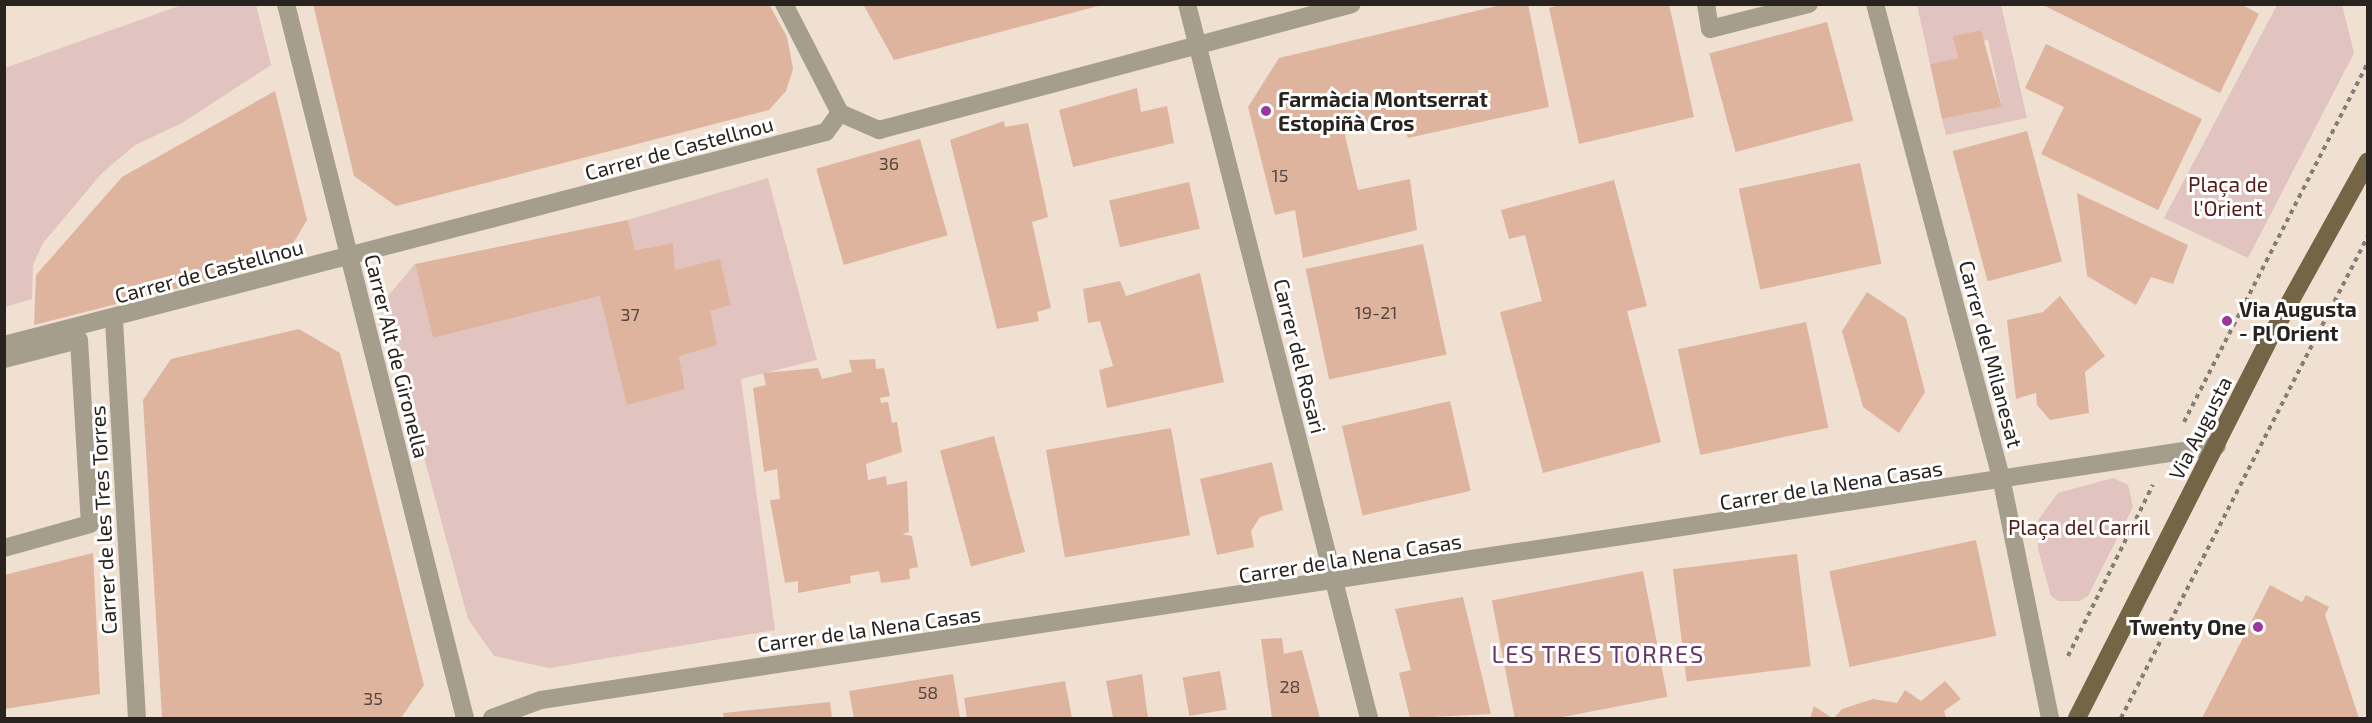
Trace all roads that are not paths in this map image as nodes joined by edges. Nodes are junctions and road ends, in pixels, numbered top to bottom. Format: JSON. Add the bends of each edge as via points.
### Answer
{"nodes":[{"id":1,"x":286,"y":4,"type":"edge"},
{"id":2,"x":784,"y":4,"type":"edge"},
{"id":3,"x":1187,"y":4,"type":"edge"},
{"id":4,"x":1352,"y":4,"type":"edge"},
{"id":5,"x":1706,"y":4,"type":"edge"},
{"id":6,"x":1809,"y":4,"type":"edge"},
{"id":7,"x":1875,"y":4,"type":"edge"},
{"id":8,"x":1197,"y":42,"type":"junction"},
{"id":9,"x":840,"y":113,"type":"junction"},
{"id":10,"x":2367,"y":160,"type":"edge"},
{"id":11,"x":350,"y":257,"type":"junction"},
{"id":12,"x":114,"y":320,"type":"junction"},
{"id":13,"x":4,"y":345,"type":"edge"},
{"id":14,"x":4,"y":359,"type":"edge"},
{"id":15,"x":2217,"y":446,"type":"junction"},
{"id":16,"x":2002,"y":482,"type":"junction"},
{"id":17,"x":4,"y":548,"type":"edge"},
{"id":18,"x":1334,"y":583,"type":"junction"},
{"id":19,"x":137,"y":718,"type":"edge"},
{"id":20,"x":465,"y":718,"type":"edge"},
{"id":21,"x":492,"y":718,"type":"edge"},
{"id":22,"x":1369,"y":718,"type":"edge"},
{"id":23,"x":2050,"y":718,"type":"edge"},
{"id":24,"x":2077,"y":718,"type":"edge"}],
"edges":[{"from":1,"to":11,"type":"street","name":"Carrer Alt de Gironella"},
{"from":2,"to":9,"type":"street"},
{"from":3,"to":8,"type":"street","name":"Carrer del Rosari"},
{"from":4,"to":8,"type":"street"},
{"from":5,"to":6,"type":"street","via":[[1710,29]]},
{"from":7,"to":16,"type":"street","name":"Carrer del Milanesat"},
{"from":8,"to":9,"type":"street","via":[[879,130]]},
{"from":8,"to":18,"type":"street","name":"Carrer del Rosari"},
{"from":9,"to":11,"type":"street","name":"Carrer de Castellnou","via":[[826,132]]},
{"from":10,"to":15,"type":"main road","name":"Via Augusta"},
{"from":11,"to":12,"type":"street","name":"Carrer de Castellnou"},
{"from":11,"to":20,"type":"street","name":"Carrer Alt de Gironella"},
{"from":12,"to":13,"type":"street","name":"Carrer de Castellnou"},
{"from":12,"to":19,"type":"street","name":"Carrer de les Tres Torres"},
{"from":14,"to":17,"type":"street","via":[[79,340],[90,524]]},
{"from":15,"to":16,"type":"street","name":"Carrer de la Nena Casas"},
{"from":15,"to":24,"type":"main road","name":"Via Augusta"},
{"from":16,"to":18,"type":"street","name":"Carrer de la Nena Casas"},
{"from":16,"to":23,"type":"street","name":"Carrer del Milanesat"},
{"from":18,"to":21,"type":"street","name":"Carrer de la Nena Casas","via":[[541,700]]},
{"from":18,"to":22,"type":"street","name":"Carrer del Rosari"}]}
